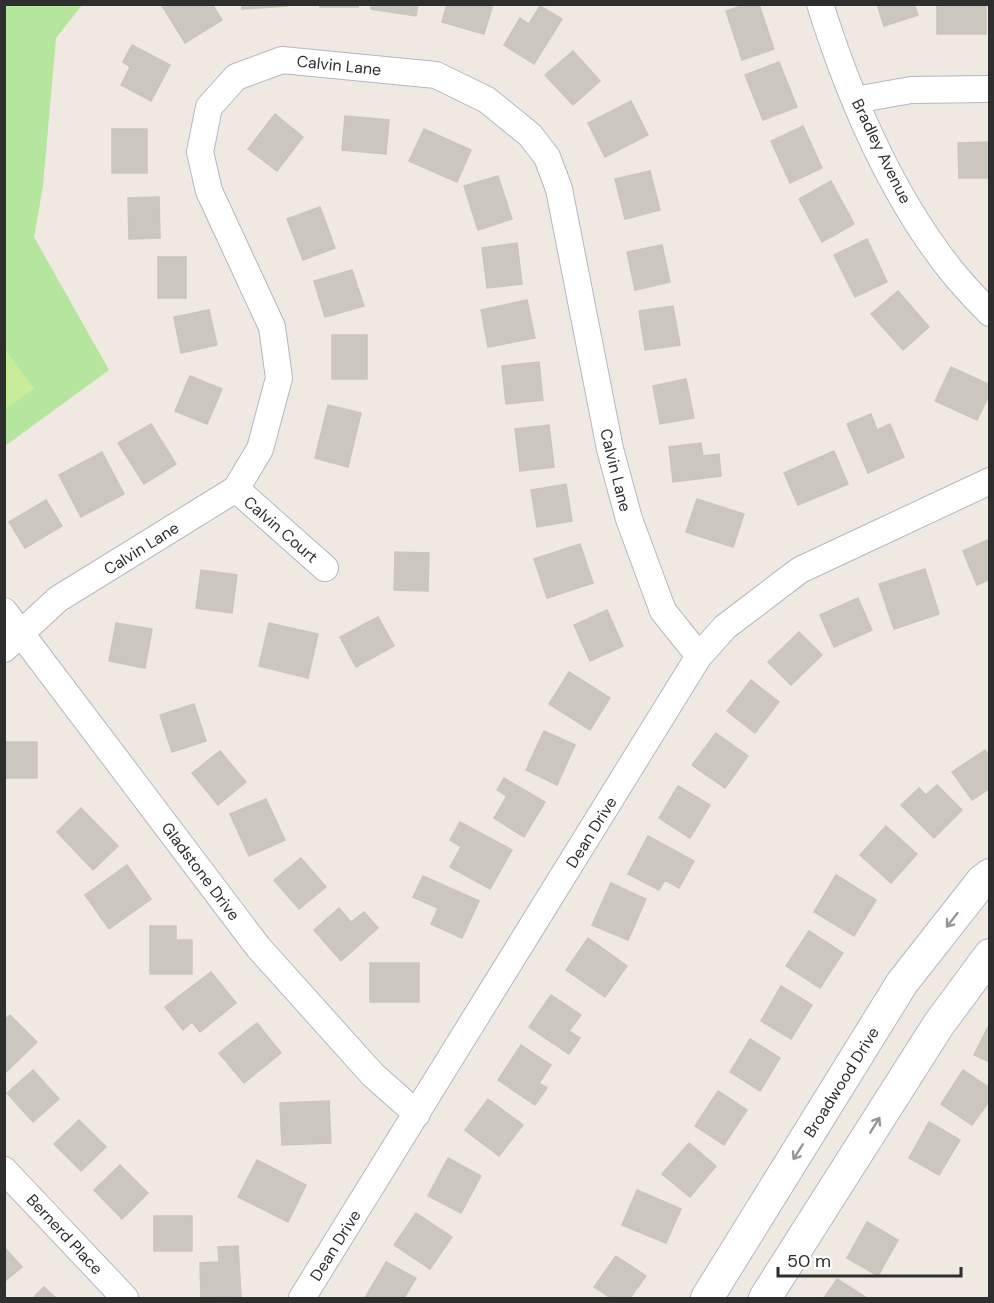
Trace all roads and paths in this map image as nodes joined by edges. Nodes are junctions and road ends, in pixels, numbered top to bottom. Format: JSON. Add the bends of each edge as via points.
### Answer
{"nodes":[{"id":1,"x":820,"y":4,"type":"edge"},
{"id":2,"x":990,"y":90,"type":"edge"},
{"id":3,"x":855,"y":100,"type":"junction"},
{"id":4,"x":990,"y":313,"type":"edge"},
{"id":5,"x":990,"y":481,"type":"edge"},
{"id":6,"x":236,"y":489,"type":"junction"},
{"id":7,"x":325,"y":568,"type":"dead end"},
{"id":8,"x":4,"y":610,"type":"edge"},
{"id":9,"x":13,"y":641,"type":"edge"},
{"id":10,"x":699,"y":656,"type":"junction"},
{"id":11,"x":990,"y":875,"type":"edge"},
{"id":12,"x":990,"y":955,"type":"edge"},
{"id":13,"x":417,"y":1114,"type":"junction"},
{"id":14,"x":4,"y":1170,"type":"edge"},
{"id":15,"x":125,"y":1299,"type":"edge"},
{"id":16,"x":302,"y":1299,"type":"edge"},
{"id":17,"x":707,"y":1299,"type":"edge"},
{"id":18,"x":765,"y":1299,"type":"edge"}],
"edges":[{"from":1,"to":3,"type":"street","name":"Bradley Avenue"},
{"from":2,"to":3,"type":"street","via":[[911,90]]},
{"from":3,"to":4,"type":"street","name":"Bradley Avenue","via":[[897,188],[950,268]]},
{"from":5,"to":10,"type":"street","name":"Dean Drive","via":[[800,570],[725,627]]},
{"from":6,"to":7,"type":"street","name":"Calvin Court"},
{"from":6,"to":9,"type":"street","name":"Calvin Lane","via":[[58,599]]},
{"from":6,"to":10,"type":"street","name":"Calvin Lane","via":[[260,449],[279,378],[272,327],[209,191],[200,152],[209,107],[236,77],[282,60],[436,75],[487,100],[530,135],[547,157],[559,189],[610,449],[629,519],[663,611]]},
{"from":8,"to":9,"type":"street","name":"Gladstone Drive"},
{"from":9,"to":13,"type":"street","name":"Gladstone Drive","via":[[258,947],[373,1076]]},
{"from":10,"to":13,"type":"street","name":"Dean Drive"},
{"from":11,"to":17,"type":"street","name":"Broadwood Drive","one_way":true,"via":[[902,983]]},
{"from":18,"to":12,"type":"street","one_way":true,"via":[[939,1024]]},
{"from":13,"to":16,"type":"street","name":"Dean Drive"},
{"from":14,"to":15,"type":"street","name":"Bernerd Place"}]}
